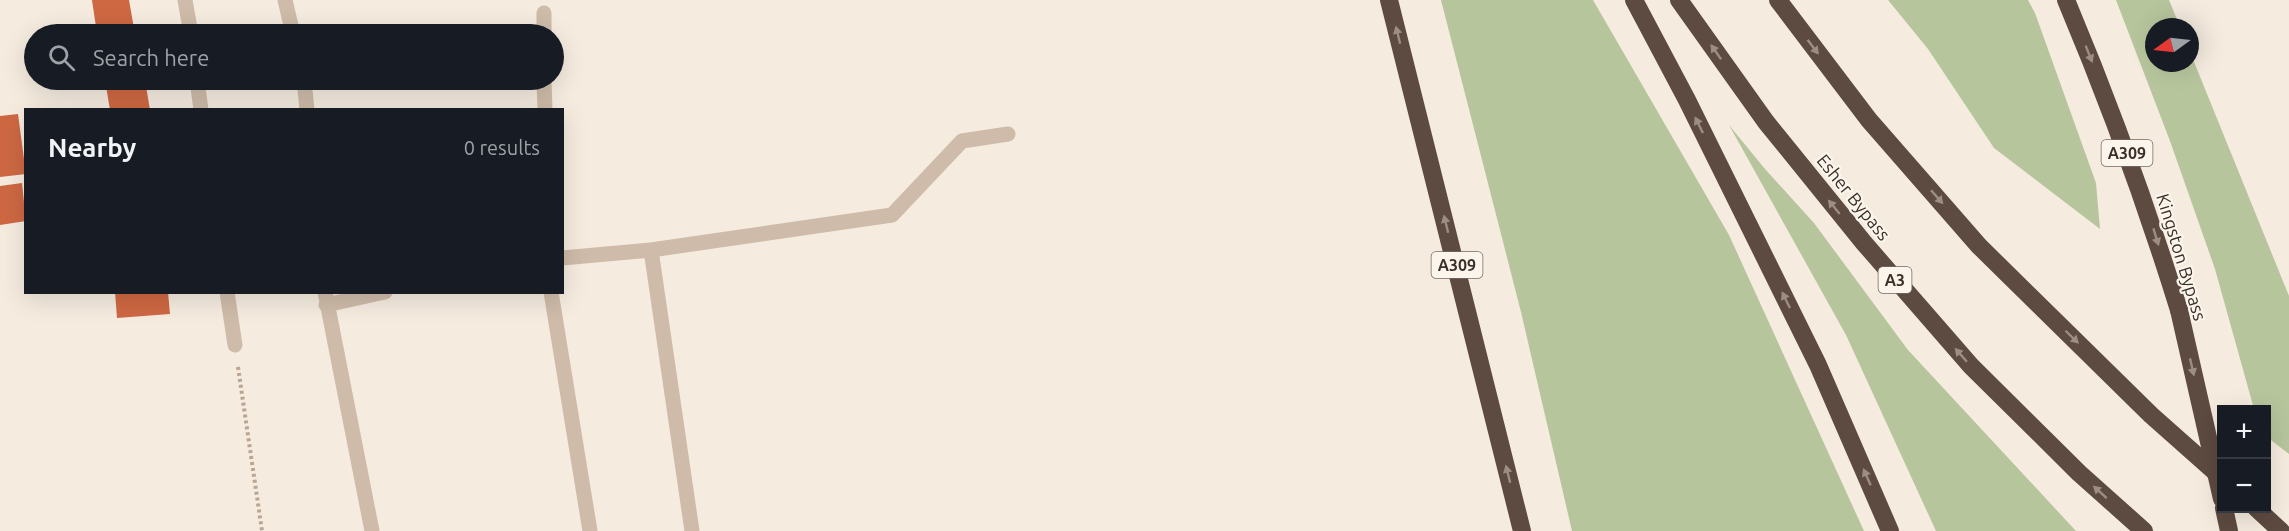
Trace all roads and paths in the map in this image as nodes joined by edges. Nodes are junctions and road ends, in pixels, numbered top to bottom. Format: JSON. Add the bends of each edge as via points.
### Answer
{"nodes":[{"id":1,"x":185,"y":0,"type":"edge"},
{"id":2,"x":285,"y":0,"type":"edge"},
{"id":3,"x":1389,"y":0,"type":"edge"},
{"id":4,"x":1634,"y":0,"type":"edge"},
{"id":5,"x":1679,"y":0,"type":"edge"},
{"id":6,"x":1778,"y":0,"type":"edge"},
{"id":7,"x":2066,"y":0,"type":"edge"},
{"id":8,"x":544,"y":13,"type":"dead end"},
{"id":9,"x":189,"y":24,"type":"edge"},
{"id":10,"x":291,"y":24,"type":"edge"},
{"id":11,"x":544,"y":24,"type":"edge"},
{"id":12,"x":198,"y":90,"type":"edge"},
{"id":13,"x":305,"y":90,"type":"edge"},
{"id":14,"x":544,"y":90,"type":"edge"},
{"id":15,"x":201,"y":108,"type":"edge"},
{"id":16,"x":308,"y":108,"type":"edge"},
{"id":17,"x":544,"y":108,"type":"edge"},
{"id":18,"x":1008,"y":134,"type":"dead end"},
{"id":19,"x":651,"y":250,"type":"junction"},
{"id":20,"x":564,"y":258,"type":"edge"},
{"id":21,"x":227,"y":294,"type":"edge"},
{"id":22,"x":368,"y":294,"type":"edge"},
{"id":23,"x":551,"y":294,"type":"edge"},
{"id":24,"x":326,"y":299,"type":"edge"},
{"id":25,"x":235,"y":345,"type":"joint"},
{"id":26,"x":2217,"y":474,"type":"edge"},
{"id":27,"x":2217,"y":477,"type":"edge"},
{"id":28,"x":2225,"y":513,"type":"edge"},
{"id":29,"x":2261,"y":513,"type":"edge"},
{"id":30,"x":261,"y":531,"type":"edge"},
{"id":31,"x":372,"y":531,"type":"edge"},
{"id":32,"x":590,"y":531,"type":"edge"},
{"id":33,"x":692,"y":531,"type":"edge"},
{"id":34,"x":1522,"y":531,"type":"edge"},
{"id":35,"x":1890,"y":531,"type":"edge"},
{"id":36,"x":2144,"y":531,"type":"edge"},
{"id":37,"x":2229,"y":531,"type":"edge"},
{"id":38,"x":2281,"y":531,"type":"edge"}],
"edges":[{"from":1,"to":9,"type":"street"},
{"from":2,"to":10,"type":"street"},
{"from":34,"to":3,"type":"highway","number":"A309","one_way":true},
{"from":35,"to":4,"type":"highway","one_way":true,"via":[[1818,365]]},
{"from":36,"to":5,"type":"highway","name":"Esher Bypass","number":"A3","one_way":true,"via":[[1971,366],[1766,122]]},
{"from":6,"to":26,"type":"highway","one_way":true,"via":[[1869,120],[1979,246],[2151,415]]},
{"from":7,"to":27,"type":"highway","name":"Kingston Bypass","number":"A309","one_way":true,"bridge":true,"via":[[2122,138],[2179,310]]},
{"from":8,"to":11,"type":"street"},
{"from":12,"to":15,"type":"street"},
{"from":13,"to":16,"type":"street"},
{"from":14,"to":17,"type":"street"},
{"from":18,"to":19,"type":"street","via":[[962,141],[892,215]]},
{"from":19,"to":20,"type":"street"},
{"from":19,"to":33,"type":"street"},
{"from":21,"to":25,"type":"street"},
{"from":22,"to":24,"type":"street"},
{"from":23,"to":32,"type":"street"},
{"from":24,"to":31,"type":"street"},
{"from":25,"to":30,"type":"path"},
{"from":28,"to":37,"type":"highway"},
{"from":29,"to":38,"type":"highway"}]}
